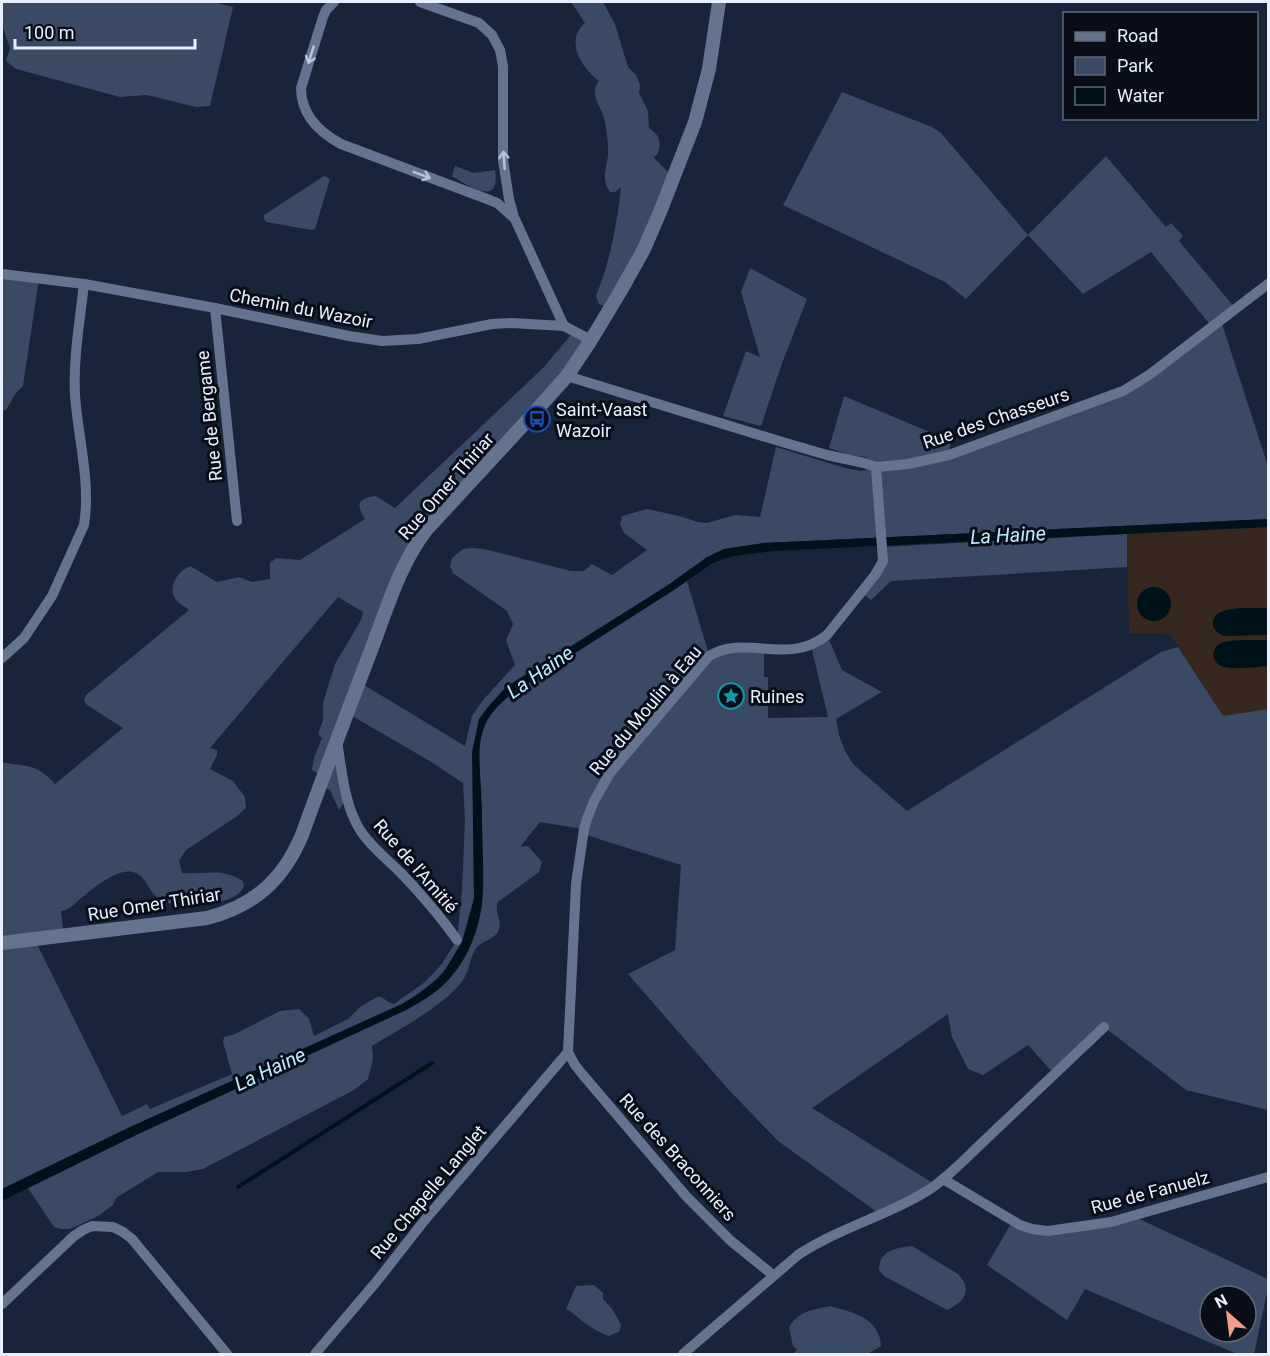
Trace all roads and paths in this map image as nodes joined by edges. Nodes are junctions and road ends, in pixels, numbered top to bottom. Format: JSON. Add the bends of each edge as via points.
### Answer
{"nodes":[{"id":1,"x":334,"y":2,"type":"edge"},
{"id":2,"x":420,"y":2,"type":"edge"},
{"id":3,"x":719,"y":2,"type":"edge"},
{"id":4,"x":514,"y":217,"type":"junction"},
{"id":5,"x":2,"y":274,"type":"edge"},
{"id":6,"x":84,"y":284,"type":"junction"},
{"id":7,"x":1269,"y":284,"type":"edge"},
{"id":8,"x":214,"y":308,"type":"junction"},
{"id":9,"x":564,"y":326,"type":"junction"},
{"id":10,"x":591,"y":340,"type":"junction"},
{"id":11,"x":567,"y":376,"type":"junction"},
{"id":12,"x":876,"y":467,"type":"junction"},
{"id":13,"x":237,"y":521,"type":"dead end"},
{"id":14,"x":2,"y":658,"type":"edge"},
{"id":15,"x":337,"y":741,"type":"junction"},
{"id":16,"x":458,"y":940,"type":"dead end"},
{"id":17,"x":2,"y":944,"type":"edge"},
{"id":18,"x":1104,"y":1027,"type":"dead end"},
{"id":19,"x":568,"y":1052,"type":"junction"},
{"id":20,"x":1269,"y":1177,"type":"edge"},
{"id":21,"x":943,"y":1179,"type":"junction"},
{"id":22,"x":773,"y":1275,"type":"junction"},
{"id":23,"x":2,"y":1304,"type":"edge"},
{"id":24,"x":227,"y":1354,"type":"edge"},
{"id":25,"x":315,"y":1354,"type":"edge"},
{"id":26,"x":683,"y":1354,"type":"edge"}],
"edges":[{"from":1,"to":4,"type":"street","one_way":true,"via":[[323,17],[301,88],[303,105],[316,127],[341,144],[497,203]]},
{"from":4,"to":2,"type":"street","one_way":true,"via":[[503,160],[500,50],[479,23]]},
{"from":3,"to":10,"type":"street","name":"Rue Omer Thiriar","via":[[709,69],[695,122],[644,249]]},
{"from":4,"to":9,"type":"street"},
{"from":5,"to":6,"type":"street","name":"Chemin du Wazoir"},
{"from":6,"to":8,"type":"street","name":"Chemin du Wazoir"},
{"from":6,"to":14,"type":"street","via":[[75,386],[86,490],[84,525],[52,596],[24,638]]},
{"from":7,"to":12,"type":"street","name":"Rue des Chasseurs","via":[[1123,391],[949,455]]},
{"from":8,"to":9,"type":"street","name":"Chemin du Wazoir","via":[[382,341],[418,339],[492,324]]},
{"from":8,"to":13,"type":"street","name":"Rue de Bergame"},
{"from":9,"to":10,"type":"street","name":"Chemin du Wazoir"},
{"from":10,"to":11,"type":"street","name":"Rue Omer Thiriar"},
{"from":11,"to":12,"type":"street","name":"Rue des Chasseurs"},
{"from":11,"to":15,"type":"street","name":"Rue Omer Thiriar","via":[[413,548]]},
{"from":12,"to":19,"type":"street","name":"Rue du Moulin à Eau","via":[[883,561],[827,635],[804,648],[729,648],[709,656],[610,773],[594,801],[584,829],[576,892]]},
{"from":15,"to":16,"type":"street","name":"Rue de l'Amitié","via":[[347,798],[361,831]]},
{"from":15,"to":17,"type":"street","name":"Rue Omer Thiriar","via":[[292,856],[268,885],[244,905],[207,918]]},
{"from":18,"to":21,"type":"street"},
{"from":19,"to":22,"type":"street","name":"Rue des Braconniers","via":[[686,1196]]},
{"from":19,"to":25,"type":"street","name":"Rue Chapelle Langlet"},
{"from":20,"to":21,"type":"street","name":"Rue de Fanuelz","via":[[1111,1222],[1048,1231],[1020,1225]]},
{"from":21,"to":22,"type":"street","via":[[914,1199],[814,1244]]},
{"from":22,"to":26,"type":"street"},
{"from":23,"to":24,"type":"street","via":[[74,1236],[92,1226],[113,1227],[132,1239]]}]}
